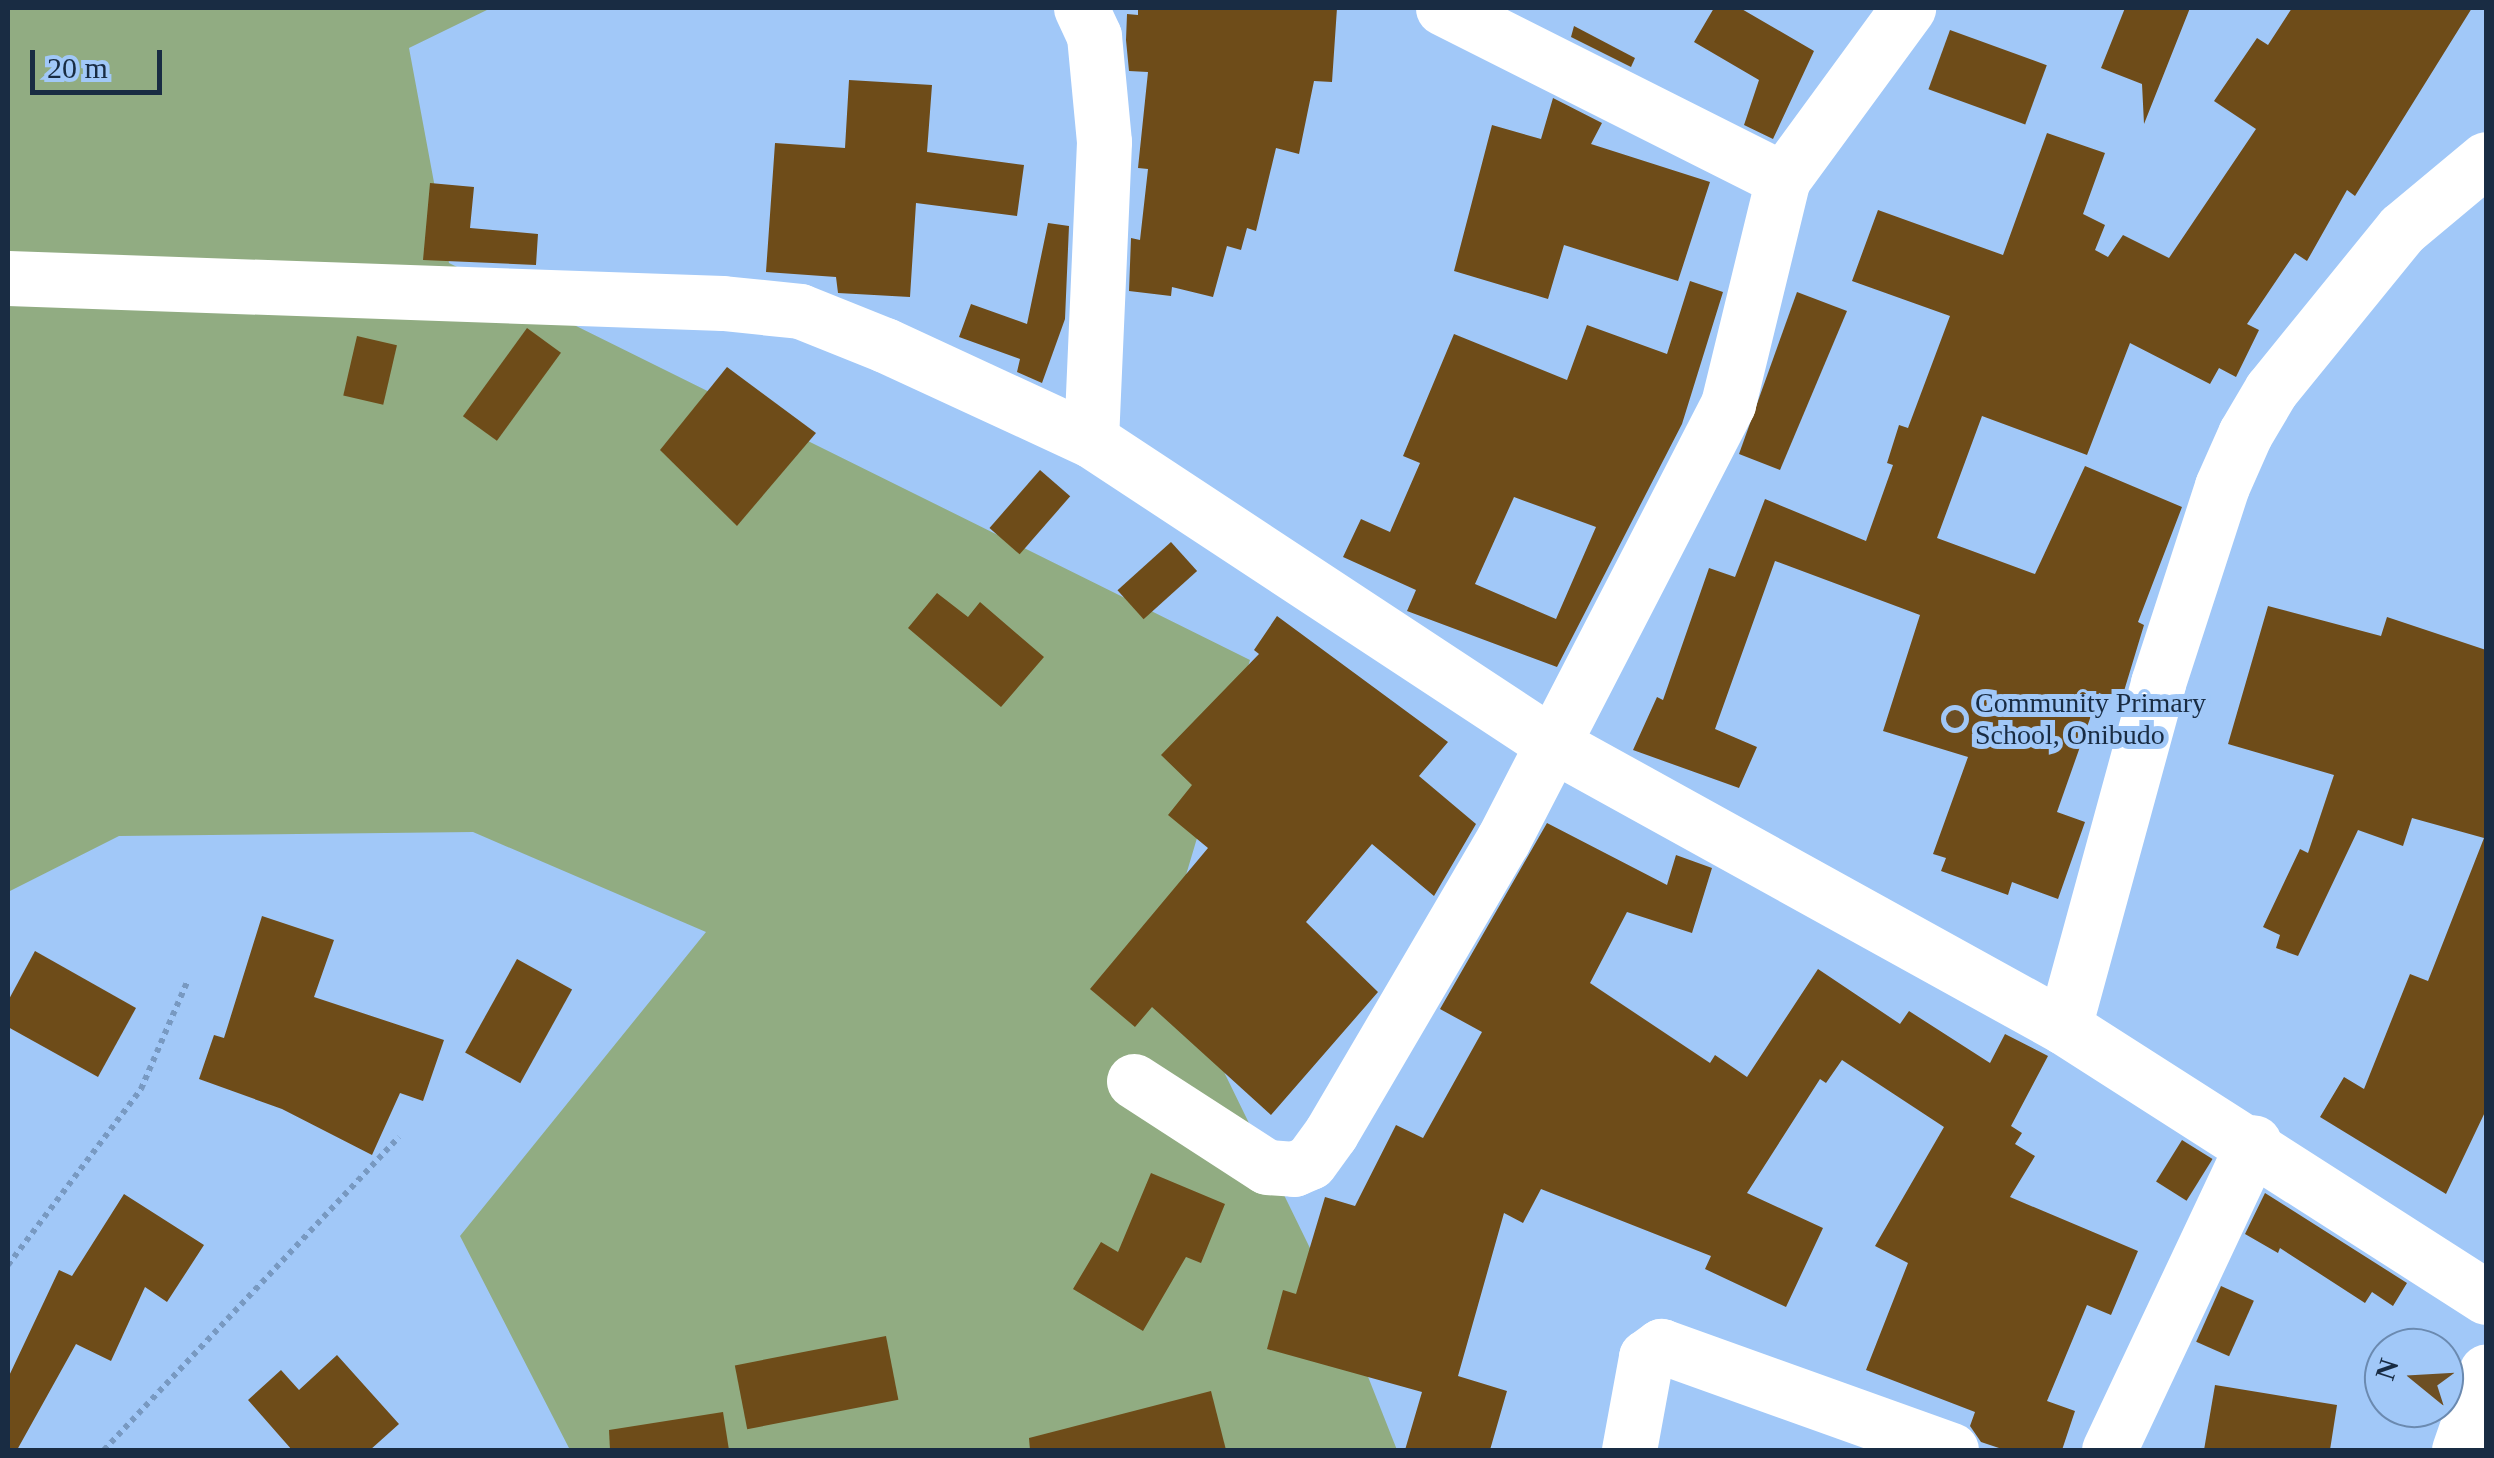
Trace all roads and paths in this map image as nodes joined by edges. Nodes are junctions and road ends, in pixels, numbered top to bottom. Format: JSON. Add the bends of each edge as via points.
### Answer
{"nodes":[{"id":1,"x":1081,"y":8,"type":"edge"},
{"id":2,"x":1443,"y":8,"type":"edge"},
{"id":3,"x":1908,"y":8,"type":"edge"},
{"id":4,"x":2486,"y":159,"type":"edge"},
{"id":5,"x":1783,"y":179,"type":"junction"},
{"id":6,"x":8,"y":278,"type":"edge"},
{"id":7,"x":1091,"y":440,"type":"junction"},
{"id":8,"x":1554,"y":745,"type":"junction"},
{"id":9,"x":187,"y":982,"type":"dead end"},
{"id":10,"x":2064,"y":1027,"type":"junction"},
{"id":11,"x":1134,"y":1081,"type":"dead end"},
{"id":12,"x":399,"y":1137,"type":"dead end"},
{"id":13,"x":2254,"y":1142,"type":"junction"},
{"id":14,"x":8,"y":1266,"type":"edge"},
{"id":15,"x":2486,"y":1297,"type":"edge"},
{"id":16,"x":2486,"y":1372,"type":"edge"},
{"id":17,"x":104,"y":1450,"type":"edge"},
{"id":18,"x":1629,"y":1450,"type":"edge"},
{"id":19,"x":1951,"y":1450,"type":"edge"},
{"id":20,"x":2109,"y":1450,"type":"edge"},
{"id":21,"x":2459,"y":1450,"type":"edge"}],
"edges":[{"from":1,"to":7,"type":"street","via":[[1094,36],[1104,142]]},
{"from":2,"to":5,"type":"street"},
{"from":3,"to":5,"type":"street"},
{"from":4,"to":10,"type":"street","via":[[2402,229],[2271,390],[2246,434],[2222,486],[2158,683]]},
{"from":5,"to":8,"type":"street","via":[[1728,404]]},
{"from":6,"to":7,"type":"street","via":[[785,309],[885,345]]},
{"from":7,"to":8,"type":"street"},
{"from":8,"to":10,"type":"street"},
{"from":8,"to":11,"type":"street","via":[[1310,1162],[1266,1167]]},
{"from":9,"to":14,"type":"path","via":[[140,1090]]},
{"from":10,"to":13,"type":"street"},
{"from":12,"to":17,"type":"path"},
{"from":13,"to":15,"type":"street"},
{"from":13,"to":20,"type":"street"},
{"from":16,"to":21,"type":"street"},
{"from":18,"to":19,"type":"street","via":[[1646,1356],[1661,1346]]}]}
